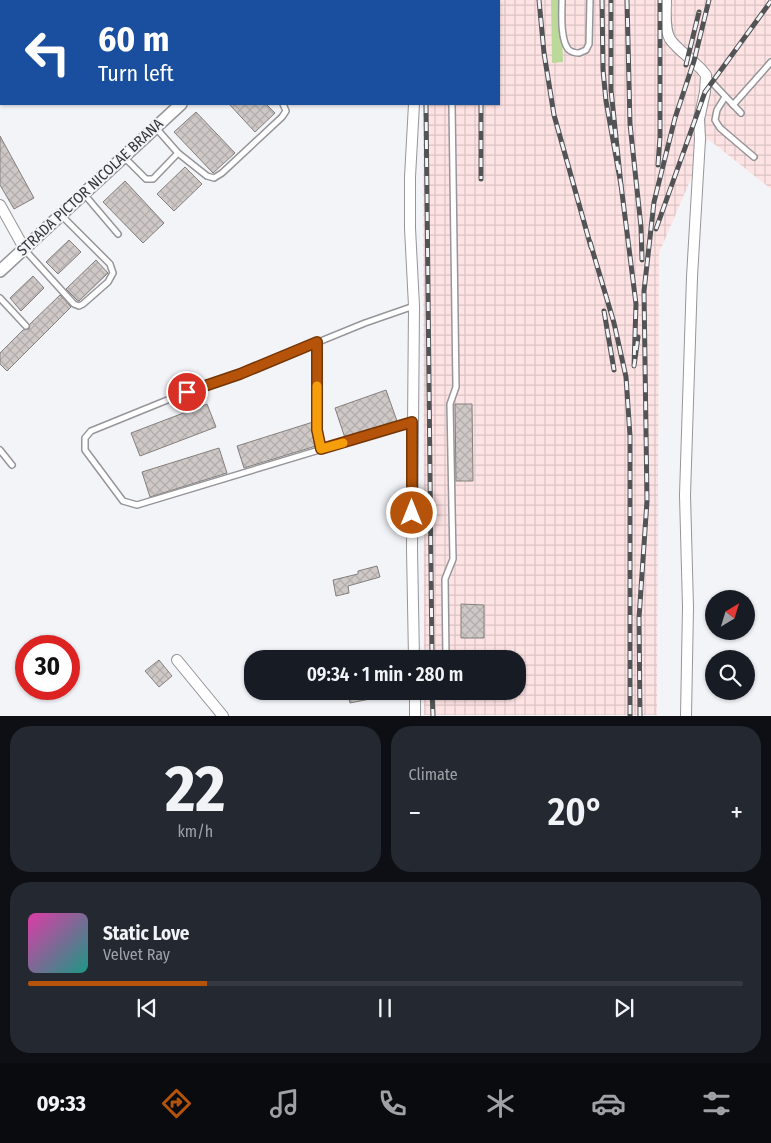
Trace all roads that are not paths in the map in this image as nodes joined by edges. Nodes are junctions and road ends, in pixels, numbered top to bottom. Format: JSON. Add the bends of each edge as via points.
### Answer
{"nodes":[{"id":1,"x":562,"y":0,"type":"edge"},
{"id":2,"x":590,"y":0,"type":"edge"},
{"id":3,"x":666,"y":0,"type":"edge"},
{"id":4,"x":771,"y":62,"type":"edge"},
{"id":5,"x":706,"y":75,"type":"junction"},
{"id":6,"x":725,"y":97,"type":"junction"},
{"id":7,"x":180,"y":105,"type":"edge"},
{"id":8,"x":283,"y":105,"type":"edge"},
{"id":9,"x":414,"y":105,"type":"edge"},
{"id":10,"x":452,"y":105,"type":"edge"},
{"id":11,"x":733,"y":105,"type":"junction"},
{"id":12,"x":741,"y":113,"type":"dead end"},
{"id":13,"x":155,"y":128,"type":"junction"},
{"id":14,"x":178,"y":153,"type":"junction"},
{"id":15,"x":123,"y":157,"type":"junction"},
{"id":16,"x":754,"y":157,"type":"dead end"},
{"id":17,"x":83,"y":194,"type":"junction"},
{"id":18,"x":0,"y":205,"type":"edge"},
{"id":19,"x":61,"y":214,"type":"junction"},
{"id":20,"x":118,"y":234,"type":"dead end"},
{"id":21,"x":24,"y":248,"type":"junction"},
{"id":22,"x":0,"y":271,"type":"edge"},
{"id":23,"x":0,"y":298,"type":"edge"},
{"id":24,"x":414,"y":306,"type":"junction"},
{"id":25,"x":26,"y":326,"type":"dead end"},
{"id":26,"x":317,"y":342,"type":"junction"},
{"id":27,"x":412,"y":422,"type":"junction"},
{"id":28,"x":321,"y":449,"type":"junction"},
{"id":29,"x":0,"y":450,"type":"edge"},
{"id":30,"x":12,"y":464,"type":"dead end"},
{"id":31,"x":414,"y":650,"type":"edge"},
{"id":32,"x":446,"y":650,"type":"edge"},
{"id":33,"x":177,"y":660,"type":"dead end"},
{"id":34,"x":415,"y":700,"type":"edge"},
{"id":35,"x":222,"y":716,"type":"edge"},
{"id":36,"x":415,"y":716,"type":"edge"},
{"id":37,"x":686,"y":716,"type":"edge"}],
"edges":[{"from":1,"to":2,"type":"lane","via":[[565,41],[568,49],[580,54],[589,44]]},
{"from":3,"to":5,"type":"street","via":[[666,28],[670,39]]},
{"from":4,"to":11,"type":"lane"},
{"from":5,"to":6,"type":"lane"},
{"from":5,"to":37,"type":"street","via":[[699,119],[685,495]]},
{"from":6,"to":11,"type":"lane"},
{"from":6,"to":16,"type":"lane","via":[[715,120]]},
{"from":7,"to":13,"type":"street","name":"STRADA PICTOR NICOLAE BRANA"},
{"from":8,"to":14,"type":"lane","via":[[286,111],[282,117],[214,178]]},
{"from":9,"to":24,"type":"street","via":[[410,177]]},
{"from":10,"to":32,"type":"lane","via":[[456,387],[450,404],[453,559],[445,579]]},
{"from":11,"to":12,"type":"lane"},
{"from":13,"to":14,"type":"lane"},
{"from":13,"to":15,"type":"street","name":"STRADA PICTOR NICOLAE BRANA"},
{"from":14,"to":15,"type":"lane","via":[[153,180],[146,180]]},
{"from":15,"to":17,"type":"street","name":"STRADA PICTOR NICOLAE BRANA"},
{"from":17,"to":19,"type":"street","name":"STRADA PICTOR NICOLAE BRANA"},
{"from":17,"to":20,"type":"lane"},
{"from":18,"to":21,"type":"street"},
{"from":19,"to":21,"type":"street","name":"STRADA PICTOR NICOLAE BRANA"},
{"from":19,"to":21,"type":"lane","via":[[110,264],[113,273],[108,282],[83,304],[74,304]]},
{"from":21,"to":22,"type":"street","name":"STRADA PICTOR NICOLAE BRANA"},
{"from":23,"to":25,"type":"lane"},
{"from":24,"to":26,"type":"lane"},
{"from":24,"to":27,"type":"street"},
{"from":26,"to":28,"type":"lane","via":[[317,430]]},
{"from":26,"to":28,"type":"lane","via":[[91,431],[85,438],[85,450],[123,502],[137,505]]},
{"from":27,"to":28,"type":"lane"},
{"from":27,"to":31,"type":"street"},
{"from":29,"to":30,"type":"lane"},
{"from":33,"to":35,"type":"street"},
{"from":34,"to":36,"type":"street"}]}
